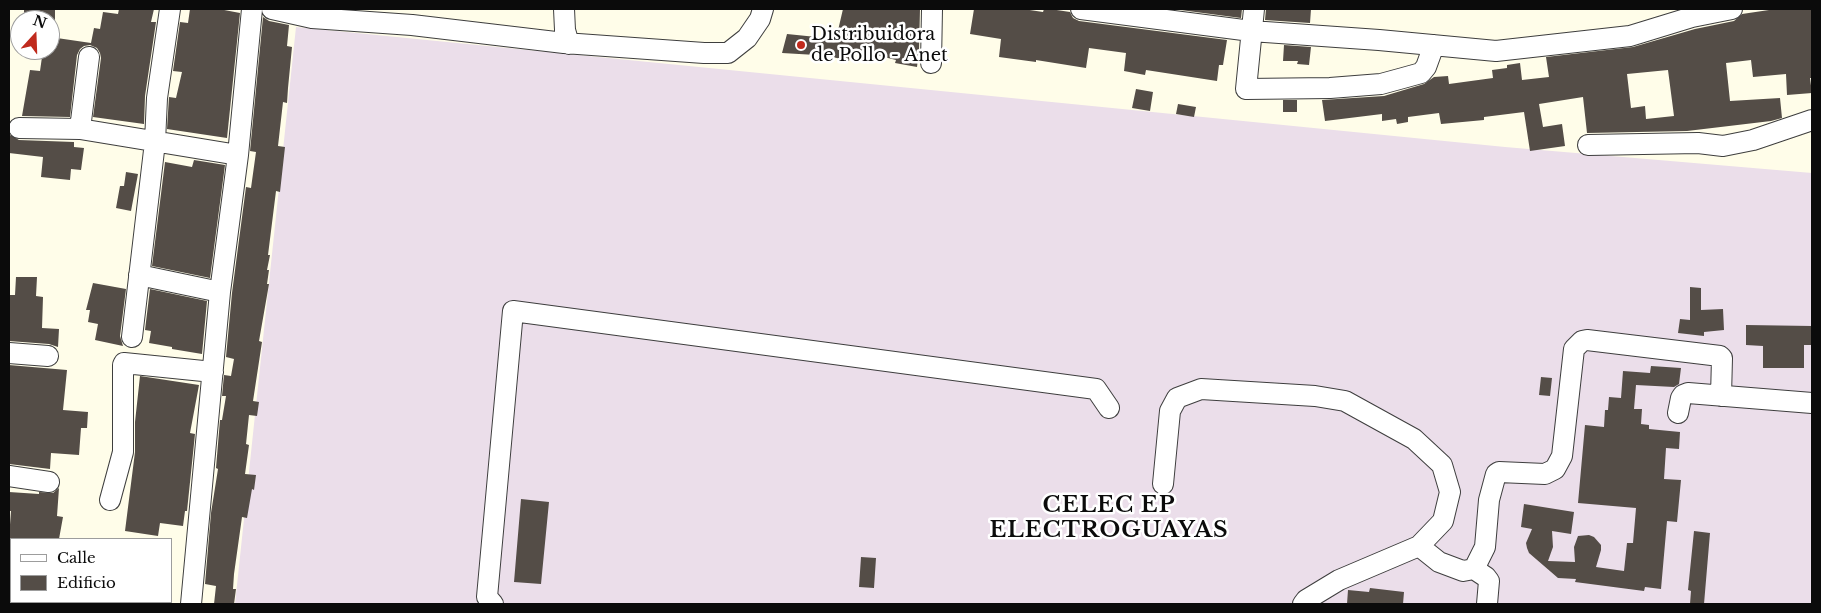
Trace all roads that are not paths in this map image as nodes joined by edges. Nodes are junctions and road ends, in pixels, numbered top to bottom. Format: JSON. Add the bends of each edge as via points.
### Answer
{"nodes":[{"id":1,"x":170,"y":9,"type":"edge"},
{"id":2,"x":252,"y":9,"type":"edge"},
{"id":3,"x":272,"y":9,"type":"edge"},
{"id":4,"x":564,"y":9,"type":"edge"},
{"id":5,"x":763,"y":9,"type":"edge"},
{"id":6,"x":932,"y":9,"type":"edge"},
{"id":7,"x":1081,"y":9,"type":"edge"},
{"id":8,"x":1254,"y":9,"type":"edge"},
{"id":9,"x":1732,"y":9,"type":"edge"},
{"id":10,"x":309,"y":13,"type":"edge"},
{"id":11,"x":1251,"y":30,"type":"junction"},
{"id":12,"x":568,"y":44,"type":"junction"},
{"id":13,"x":1434,"y":45,"type":"junction"},
{"id":14,"x":89,"y":57,"type":"dead end"},
{"id":15,"x":931,"y":62,"type":"dead end"},
{"id":16,"x":1812,"y":120,"type":"edge"},
{"id":17,"x":19,"y":128,"type":"dead end"},
{"id":18,"x":80,"y":129,"type":"junction"},
{"id":19,"x":155,"y":142,"type":"junction"},
{"id":20,"x":1588,"y":145,"type":"dead end"},
{"id":21,"x":238,"y":155,"type":"junction"},
{"id":22,"x":139,"y":275,"type":"junction"},
{"id":23,"x":220,"y":292,"type":"junction"},
{"id":24,"x":132,"y":337,"type":"dead end"},
{"id":25,"x":9,"y":353,"type":"edge"},
{"id":26,"x":48,"y":356,"type":"dead end"},
{"id":27,"x":213,"y":372,"type":"junction"},
{"id":28,"x":1721,"y":396,"type":"junction"},
{"id":29,"x":1812,"y":403,"type":"edge"},
{"id":30,"x":1109,"y":408,"type":"dead end"},
{"id":31,"x":1678,"y":413,"type":"dead end"},
{"id":32,"x":9,"y":476,"type":"edge"},
{"id":33,"x":49,"y":482,"type":"dead end"},
{"id":34,"x":1164,"y":484,"type":"dead end"},
{"id":35,"x":110,"y":500,"type":"dead end"},
{"id":36,"x":1419,"y":546,"type":"junction"},
{"id":37,"x":1474,"y":569,"type":"junction"},
{"id":38,"x":191,"y":604,"type":"edge"},
{"id":39,"x":493,"y":604,"type":"edge"},
{"id":40,"x":1304,"y":604,"type":"edge"},
{"id":41,"x":1487,"y":604,"type":"edge"}],
"edges":[{"from":1,"to":19,"type":"street","via":[[157,98]]},
{"from":2,"to":21,"type":"street"},
{"from":3,"to":10,"type":"street"},
{"from":4,"to":12,"type":"street"},
{"from":5,"to":12,"type":"street","via":[[747,38],[728,53]]},
{"from":6,"to":15,"type":"street"},
{"from":7,"to":11,"type":"street"},
{"from":8,"to":11,"type":"street"},
{"from":9,"to":13,"type":"street","via":[[1692,17],[1630,36],[1496,51]]},
{"from":10,"to":12,"type":"street"},
{"from":11,"to":13,"type":"street"},
{"from":11,"to":13,"type":"street","via":[[1246,89],[1381,84],[1421,73]]},
{"from":14,"to":18,"type":"street"},
{"from":16,"to":20,"type":"street","via":[[1753,140],[1723,146],[1698,143]]},
{"from":17,"to":18,"type":"street"},
{"from":18,"to":19,"type":"street"},
{"from":19,"to":21,"type":"street"},
{"from":19,"to":22,"type":"street"},
{"from":21,"to":23,"type":"street"},
{"from":22,"to":23,"type":"street"},
{"from":22,"to":24,"type":"street"},
{"from":23,"to":27,"type":"street"},
{"from":25,"to":26,"type":"street"},
{"from":27,"to":35,"type":"street","via":[[124,363],[123,452]]},
{"from":27,"to":38,"type":"street"},
{"from":28,"to":29,"type":"street"},
{"from":28,"to":31,"type":"street","via":[[1688,393],[1681,398]]},
{"from":28,"to":37,"type":"street","via":[[1720,356],[1582,341],[1574,349],[1559,463],[1545,474],[1496,474],[1486,547]]},
{"from":30,"to":39,"type":"street","via":[[1096,389],[513,311],[487,598]]},
{"from":32,"to":33,"type":"street"},
{"from":34,"to":36,"type":"street","via":[[1170,411],[1177,398],[1201,389],[1346,401],[1414,439],[1442,465],[1450,492],[1443,521]]},
{"from":36,"to":37,"type":"street","via":[[1440,562],[1463,571]]},
{"from":36,"to":40,"type":"street","via":[[1339,580]]},
{"from":37,"to":41,"type":"street","via":[[1489,581]]}]}
